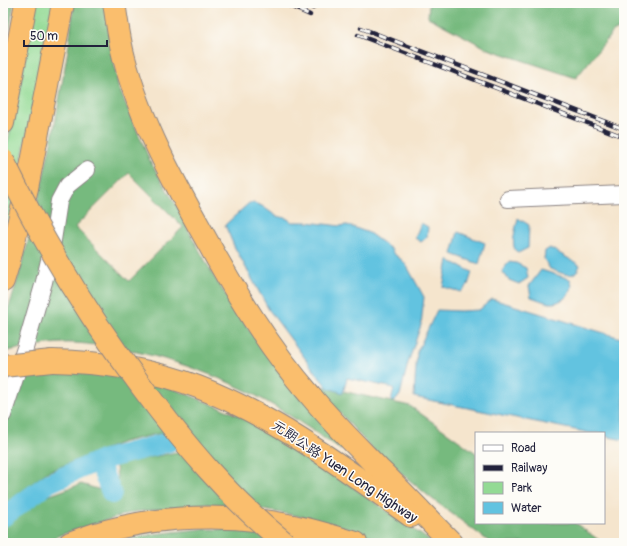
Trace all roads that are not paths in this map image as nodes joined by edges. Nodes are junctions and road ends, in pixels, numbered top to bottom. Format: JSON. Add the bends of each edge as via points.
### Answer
{"nodes":[{"id":1,"x":26,"y":3,"type":"edge"},
{"id":2,"x":63,"y":3,"type":"edge"},
{"id":3,"x":114,"y":3,"type":"edge"},
{"id":4,"x":3,"y":123,"type":"edge"},
{"id":5,"x":3,"y":160,"type":"edge"},
{"id":6,"x":87,"y":170,"type":"dead end"},
{"id":7,"x":624,"y":194,"type":"edge"},
{"id":8,"x":508,"y":199,"type":"dead end"},
{"id":9,"x":3,"y":281,"type":"edge"},
{"id":10,"x":3,"y":366,"type":"edge"},
{"id":11,"x":3,"y":415,"type":"edge"},
{"id":12,"x":70,"y":543,"type":"edge"},
{"id":13,"x":285,"y":543,"type":"edge"},
{"id":14,"x":356,"y":543,"type":"edge"},
{"id":15,"x":451,"y":543,"type":"edge"}],
"edges":[{"from":1,"to":4,"type":"highway"},
{"from":2,"to":9,"type":"highway","via":[[27,188]]},
{"from":3,"to":15,"type":"highway","via":[[124,57],[151,135],[177,187],[246,308],[309,395]]},
{"from":5,"to":13,"type":"highway","bridge":true,"via":[[52,254],[125,365],[215,478],[254,517]]},
{"from":6,"to":11,"type":"street","via":[[67,186],[59,200],[44,282]]},
{"from":7,"to":8,"type":"street"},
{"from":10,"to":15,"type":"highway","name":"元朗公路 Yuen Long Highway","bridge":true,"via":[[52,361],[110,364],[178,380],[216,394],[305,442]]},
{"from":12,"to":14,"type":"highway","via":[[124,527],[178,519],[208,518],[288,525]]}]}
